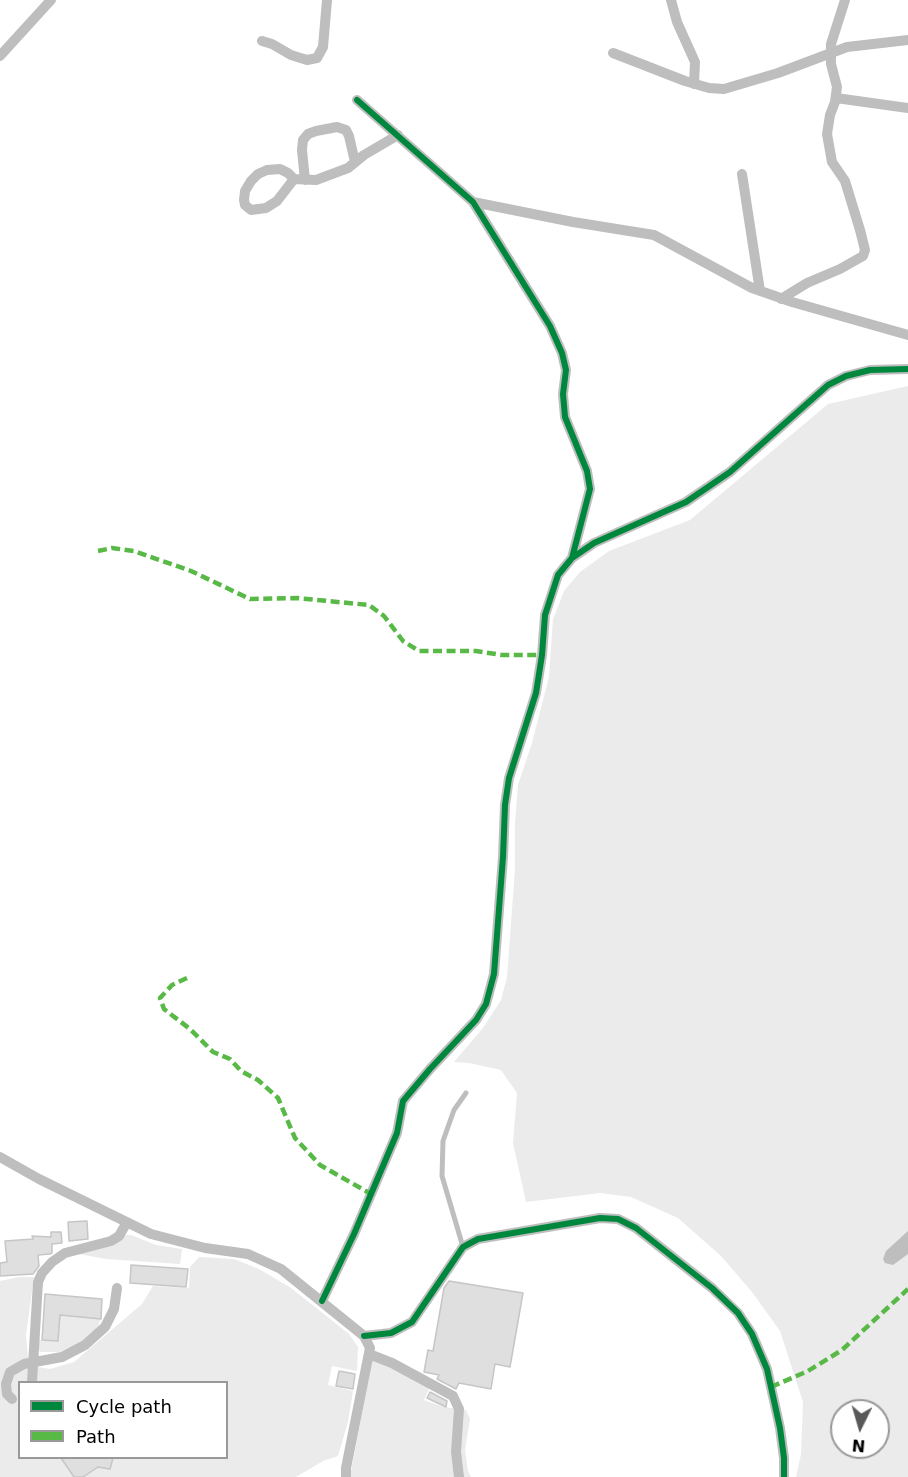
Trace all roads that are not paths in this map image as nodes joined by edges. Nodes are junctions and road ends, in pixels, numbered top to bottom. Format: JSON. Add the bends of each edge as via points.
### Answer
{"nodes":[{"id":1,"x":51,"y":0,"type":"edge"},
{"id":2,"x":327,"y":0,"type":"edge"},
{"id":3,"x":671,"y":0,"type":"edge"},
{"id":4,"x":845,"y":0,"type":"edge"},
{"id":5,"x":908,"y":40,"type":"edge"},
{"id":6,"x":262,"y":41,"type":"dead end"},
{"id":7,"x":831,"y":52,"type":"junction"},
{"id":8,"x":613,"y":53,"type":"dead end"},
{"id":9,"x":0,"y":56,"type":"edge"},
{"id":10,"x":694,"y":84,"type":"junction"},
{"id":11,"x":836,"y":98,"type":"junction"},
{"id":12,"x":357,"y":100,"type":"dead end"},
{"id":13,"x":908,"y":108,"type":"edge"},
{"id":14,"x":398,"y":135,"type":"junction"},
{"id":15,"x":355,"y":162,"type":"junction"},
{"id":16,"x":742,"y":174,"type":"dead end"},
{"id":17,"x":300,"y":180,"type":"junction"},
{"id":18,"x":473,"y":202,"type":"junction"},
{"id":19,"x":760,"y":291,"type":"junction"},
{"id":20,"x":781,"y":298,"type":"junction"},
{"id":21,"x":908,"y":336,"type":"edge"},
{"id":22,"x":908,"y":369,"type":"edge"},
{"id":23,"x":572,"y":558,"type":"junction"},
{"id":24,"x":466,"y":1093,"type":"dead end"},
{"id":25,"x":0,"y":1157,"type":"edge"},
{"id":26,"x":127,"y":1222,"type":"junction"},
{"id":27,"x":463,"y":1247,"type":"junction"},
{"id":28,"x":117,"y":1288,"type":"dead end"},
{"id":29,"x":322,"y":1301,"type":"junction"},
{"id":30,"x":364,"y":1336,"type":"junction"},
{"id":31,"x":369,"y":1354,"type":"junction"},
{"id":32,"x":33,"y":1362,"type":"junction"},
{"id":33,"x":32,"y":1381,"type":"edge"},
{"id":34,"x":12,"y":1399,"type":"dead end"},
{"id":35,"x":346,"y":1477,"type":"edge"},
{"id":36,"x":459,"y":1477,"type":"edge"},
{"id":37,"x":784,"y":1477,"type":"edge"}],
"edges":[{"from":1,"to":9,"type":"street"},
{"from":2,"to":6,"type":"street","via":[[323,47],[317,58],[307,60]]},
{"from":3,"to":10,"type":"street","via":[[694,62]]},
{"from":4,"to":7,"type":"street"},
{"from":5,"to":7,"type":"street"},
{"from":7,"to":10,"type":"street","via":[[724,89]]},
{"from":7,"to":11,"type":"street"},
{"from":8,"to":10,"type":"street"},
{"from":11,"to":13,"type":"street"},
{"from":11,"to":20,"type":"street","via":[[827,134],[832,162],[844,181],[865,250],[863,256]]},
{"from":12,"to":14,"type":"street"},
{"from":14,"to":15,"type":"street"},
{"from":14,"to":18,"type":"street"},
{"from":15,"to":17,"type":"street","via":[[316,180]]},
{"from":15,"to":17,"type":"street","via":[[346,130],[337,127],[316,131],[303,140]]},
{"from":16,"to":19,"type":"street"},
{"from":17,"to":17,"type":"street","via":[[280,169],[258,174],[245,191],[245,206],[251,210],[266,208]]},
{"from":18,"to":19,"type":"street","via":[[654,234]]},
{"from":18,"to":23,"type":"street","via":[[550,326],[562,353],[566,370],[562,394],[565,417],[587,471],[590,489]]},
{"from":19,"to":20,"type":"street"},
{"from":20,"to":21,"type":"street"},
{"from":22,"to":23,"type":"street","via":[[870,370],[828,385],[729,472],[686,502],[594,543]]},
{"from":23,"to":29,"type":"street","via":[[550,593],[536,693],[509,777],[495,964],[486,1004],[477,1020],[403,1101],[397,1133]]},
{"from":24,"to":27,"type":"lane","via":[[454,1110],[443,1141],[442,1176]]},
{"from":25,"to":26,"type":"street"},
{"from":26,"to":29,"type":"street","via":[[151,1234],[248,1254],[282,1269]]},
{"from":26,"to":32,"type":"street","via":[[111,1241],[65,1253],[42,1273],[38,1282]]},
{"from":27,"to":30,"type":"street","via":[[412,1322],[391,1334]]},
{"from":27,"to":37,"type":"street","via":[[478,1239],[600,1218],[618,1219],[636,1228],[712,1288],[738,1313],[752,1334],[767,1369],[780,1428]]},
{"from":28,"to":32,"type":"street","via":[[114,1309],[105,1328],[62,1357]]},
{"from":29,"to":30,"type":"street"},
{"from":30,"to":31,"type":"street"},
{"from":31,"to":35,"type":"street"},
{"from":31,"to":36,"type":"street","via":[[453,1396],[459,1409]]},
{"from":32,"to":33,"type":"street"},
{"from":32,"to":34,"type":"street","via":[[10,1372],[6,1384]]}]}
